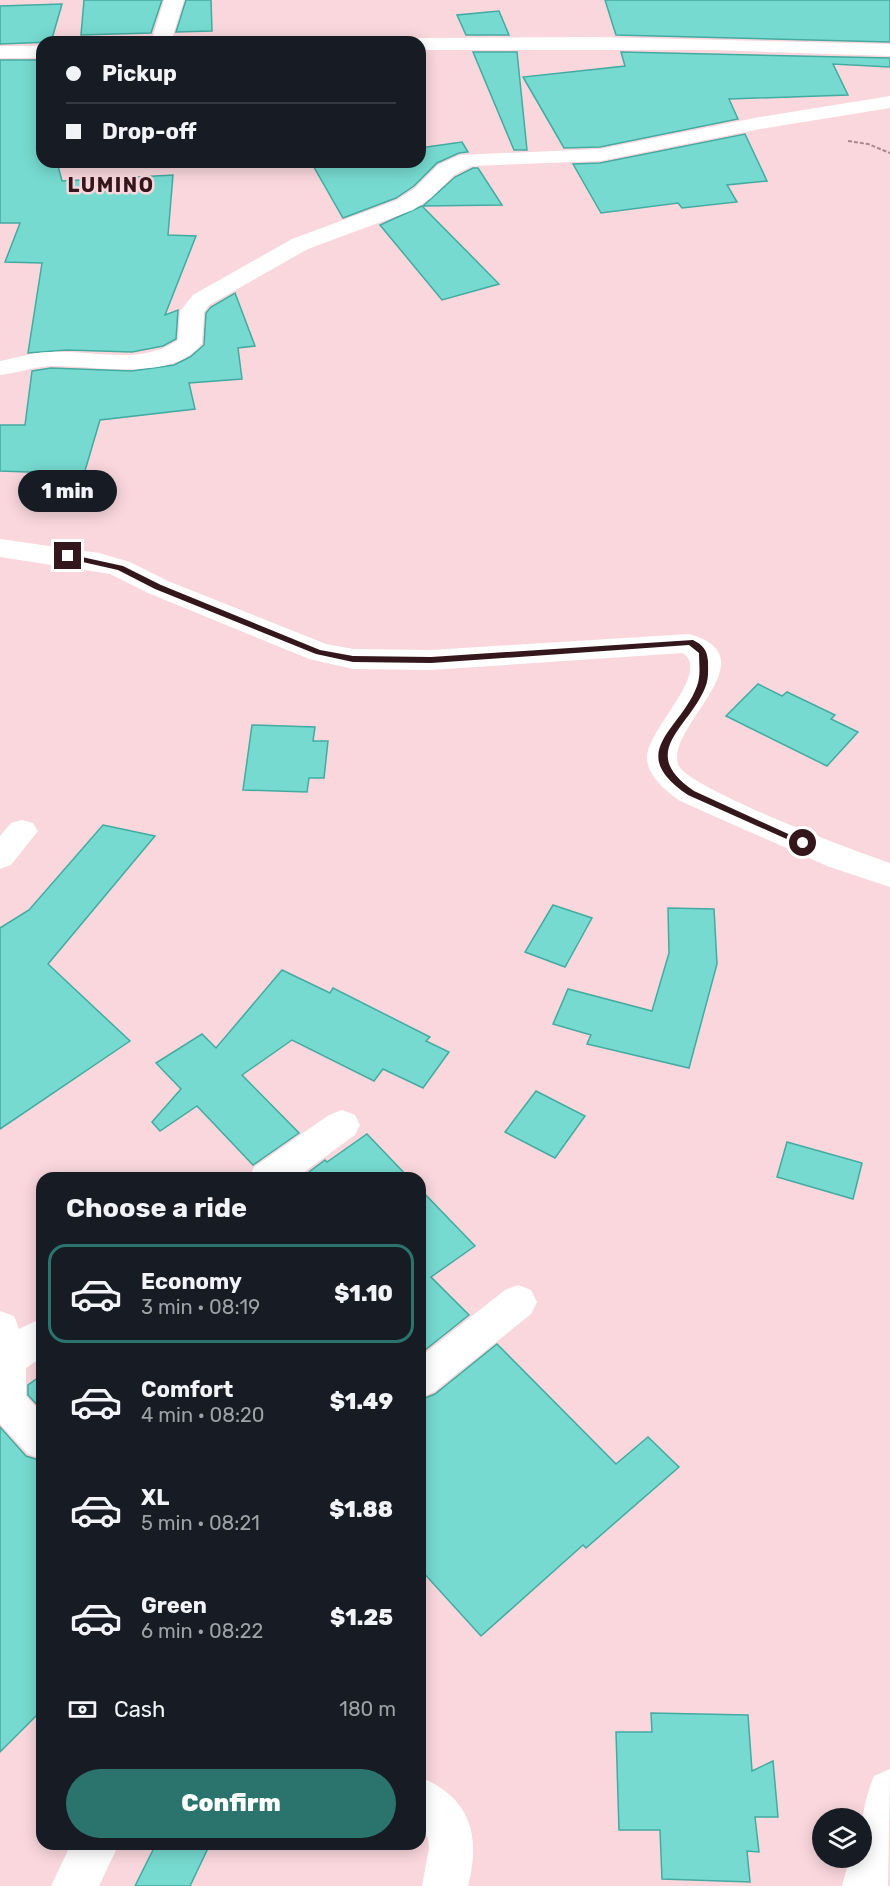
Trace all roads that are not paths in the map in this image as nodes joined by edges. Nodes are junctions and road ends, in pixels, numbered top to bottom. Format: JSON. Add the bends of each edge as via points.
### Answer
{"nodes":[{"id":1,"x":174,"y":0,"type":"edge"},
{"id":2,"x":162,"y":36,"type":"edge"},
{"id":3,"x":426,"y":44,"type":"edge"},
{"id":4,"x":890,"y":50,"type":"edge"},
{"id":5,"x":36,"y":51,"type":"edge"},
{"id":6,"x":0,"y":52,"type":"edge"},
{"id":7,"x":890,"y":102,"type":"edge"},
{"id":8,"x":0,"y":368,"type":"edge"},
{"id":9,"x":0,"y":548,"type":"edge"},
{"id":10,"x":22,"y":831,"type":"dead end"},
{"id":11,"x":0,"y":857,"type":"edge"},
{"id":12,"x":890,"y":875,"type":"edge"},
{"id":13,"x":342,"y":1125,"type":"dead end"},
{"id":14,"x":275,"y":1172,"type":"edge"},
{"id":15,"x":518,"y":1302,"type":"dead end"},
{"id":16,"x":36,"y":1337,"type":"edge"},
{"id":17,"x":2,"y":1351,"type":"edge"},
{"id":18,"x":426,"y":1375,"type":"edge"},
{"id":19,"x":36,"y":1435,"type":"edge"},
{"id":20,"x":890,"y":1792,"type":"edge"},
{"id":21,"x":426,"y":1804,"type":"edge"},
{"id":22,"x":93,"y":1850,"type":"edge"},
{"id":23,"x":74,"y":1886,"type":"edge"},
{"id":24,"x":445,"y":1886,"type":"edge"},
{"id":25,"x":865,"y":1886,"type":"edge"}],
"edges":[{"from":1,"to":2,"type":"street"},
{"from":3,"to":4,"type":"street","via":[[674,41]]},
{"from":5,"to":6,"type":"street"},
{"from":7,"to":8,"type":"street","via":[[600,155],[482,159],[457,164],[405,205],[300,244],[201,300],[192,310],[190,343],[172,356],[151,360],[41,360]]},
{"from":9,"to":12,"type":"street","via":[[99,561],[319,652],[353,659],[431,660],[690,642],[703,653],[704,676],[701,689],[664,748],[662,758],[675,782],[700,797],[838,858]]},
{"from":10,"to":11,"type":"street"},
{"from":13,"to":14,"type":"street"},
{"from":15,"to":18,"type":"street"},
{"from":16,"to":17,"type":"street"},
{"from":17,"to":19,"type":"street","via":[[6,1403]]},
{"from":20,"to":25,"type":"street"},
{"from":21,"to":24,"type":"street","via":[[445,1823],[454,1848]]},
{"from":22,"to":23,"type":"street"}]}
